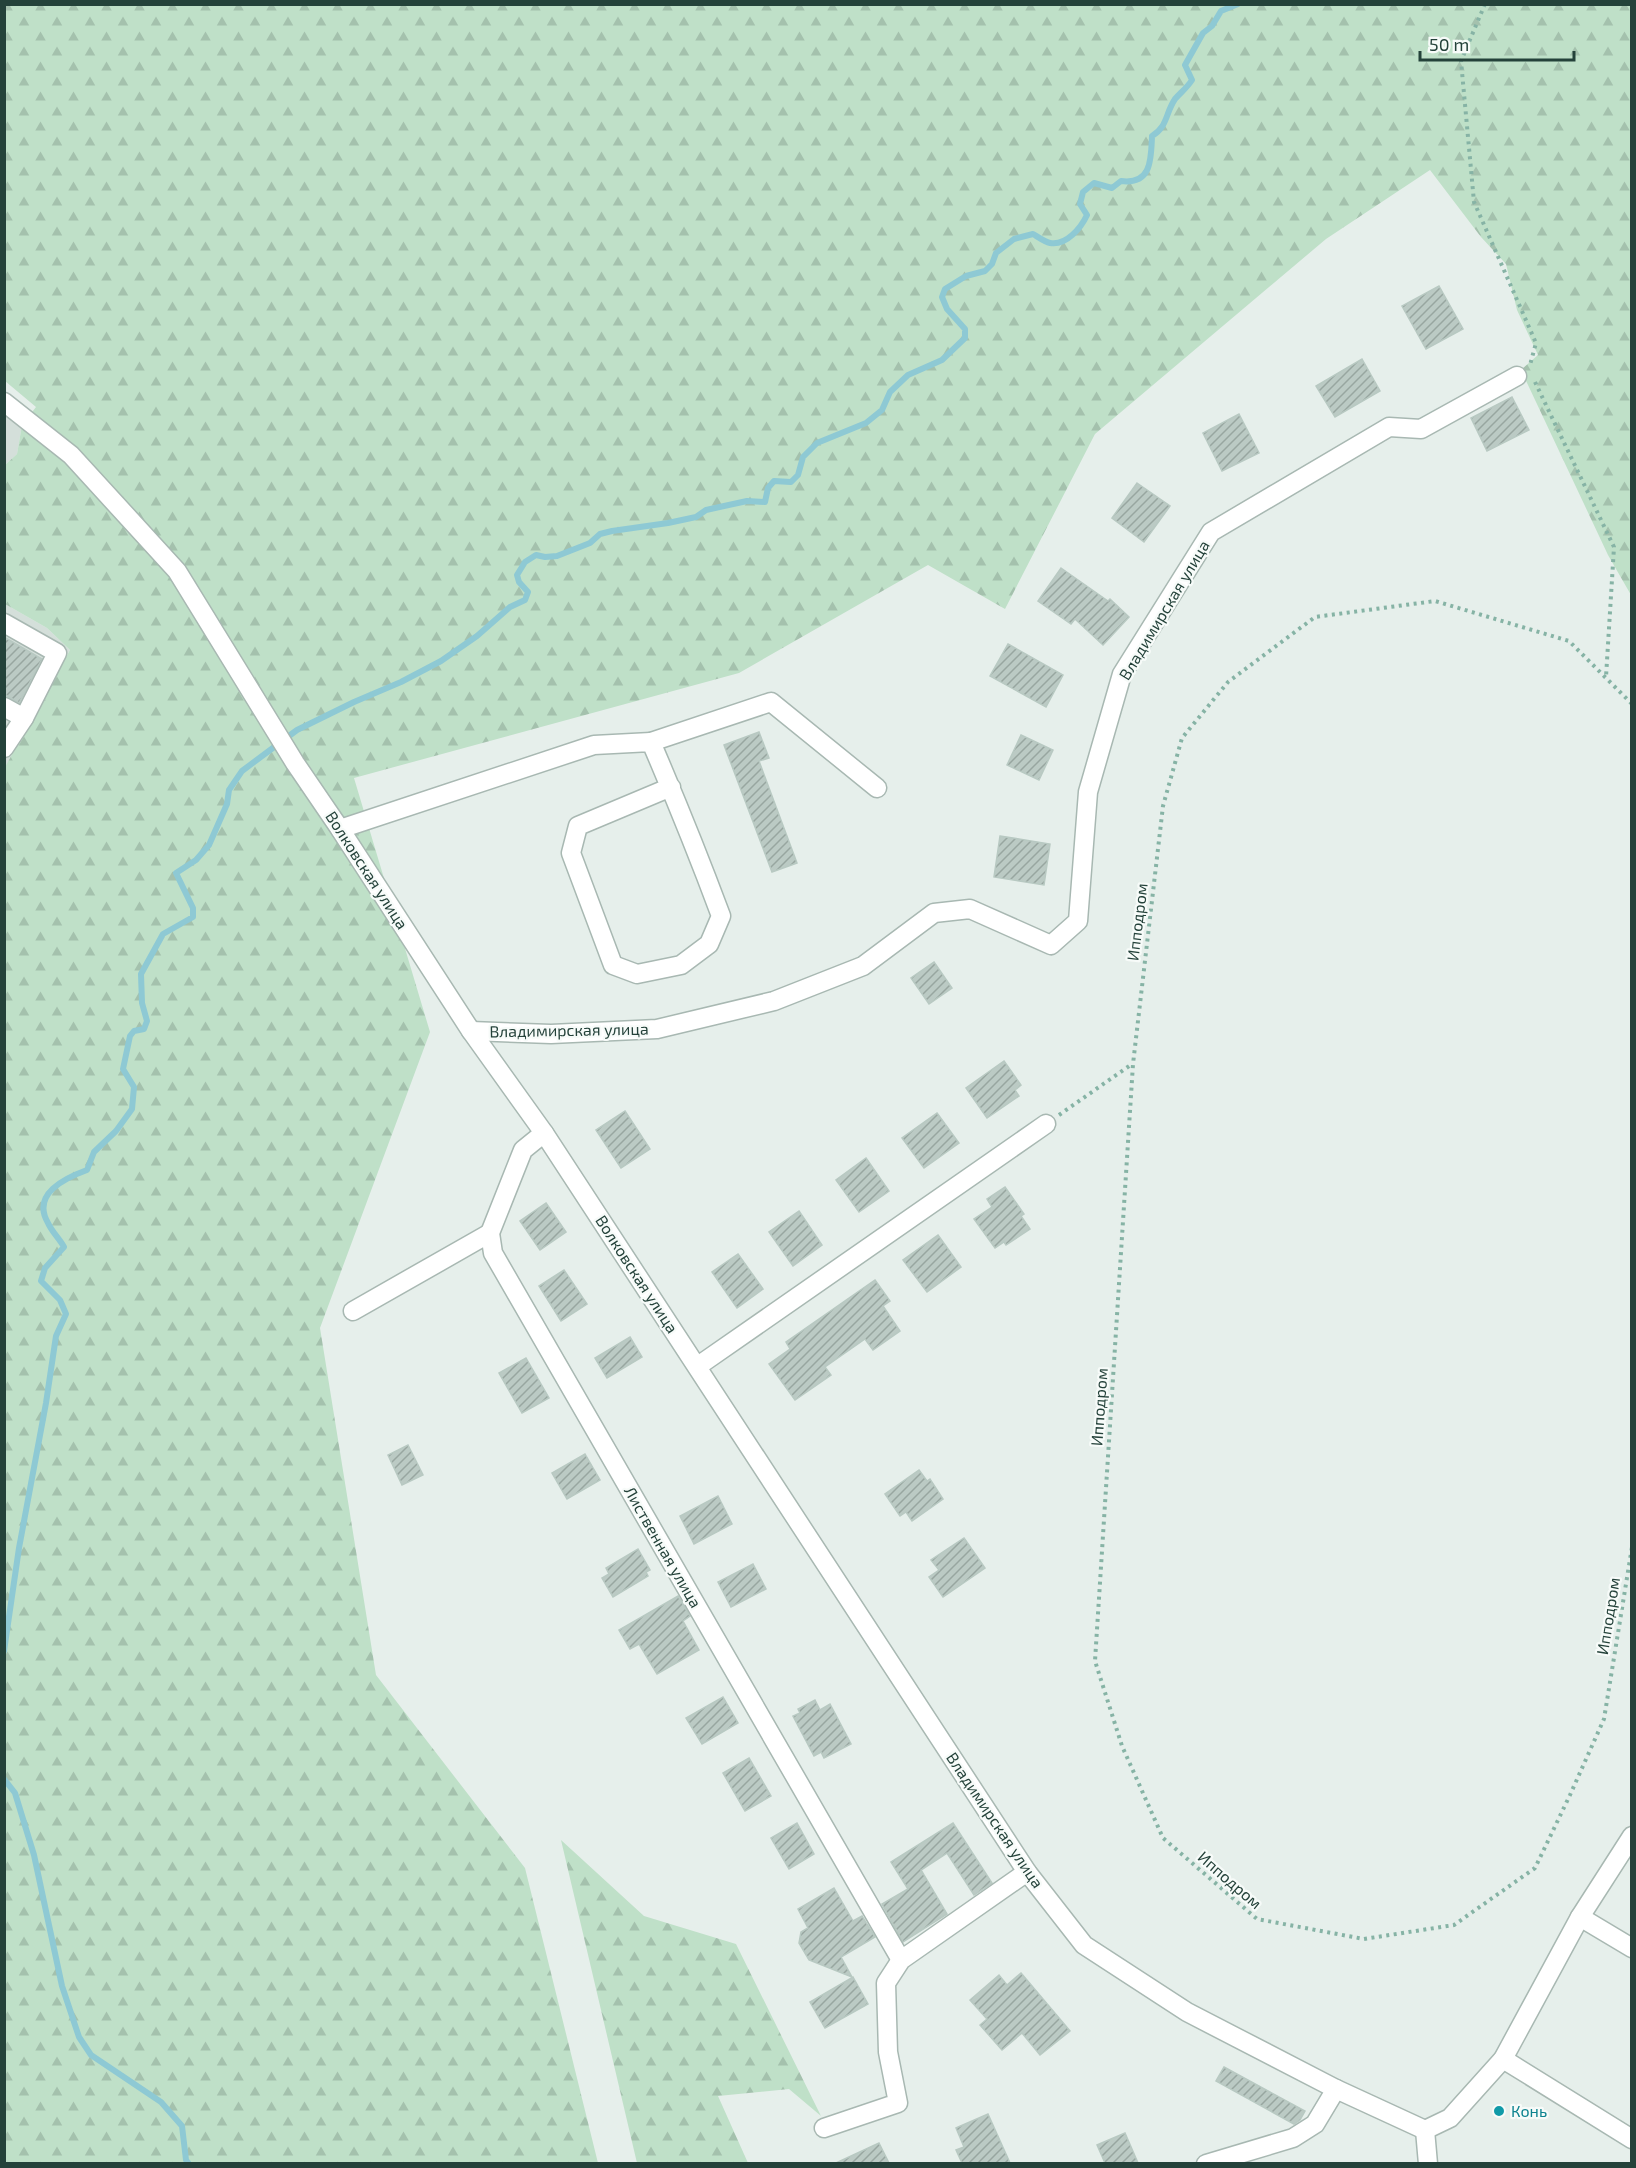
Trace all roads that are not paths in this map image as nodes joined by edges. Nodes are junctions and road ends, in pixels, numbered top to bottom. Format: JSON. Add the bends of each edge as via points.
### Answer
{"nodes":[{"id":1,"x":1523,"y":372,"type":"road end"},
{"id":2,"x":4,"y":402,"type":"edge"},
{"id":3,"x":4,"y":623,"type":"edge"},
{"id":4,"x":4,"y":707,"type":"edge"},
{"id":5,"x":24,"y":718,"type":"junction"},
{"id":6,"x":651,"y":742,"type":"junction"},
{"id":7,"x":4,"y":748,"type":"edge"},
{"id":8,"x":671,"y":787,"type":"junction"},
{"id":9,"x":877,"y":788,"type":"dead end"},
{"id":10,"x":340,"y":829,"type":"junction"},
{"id":11,"x":471,"y":1031,"type":"junction"},
{"id":12,"x":1046,"y":1124,"type":"road end"},
{"id":13,"x":544,"y":1132,"type":"junction"},
{"id":14,"x":490,"y":1233,"type":"junction"},
{"id":15,"x":352,"y":1311,"type":"dead end"},
{"id":16,"x":698,"y":1366,"type":"junction"},
{"id":17,"x":1632,"y":1836,"type":"edge"},
{"id":18,"x":1027,"y":1872,"type":"junction"},
{"id":19,"x":1580,"y":1917,"type":"junction"},
{"id":20,"x":1632,"y":1948,"type":"edge"},
{"id":21,"x":900,"y":1960,"type":"junction"},
{"id":22,"x":1503,"y":2059,"type":"junction"},
{"id":23,"x":1336,"y":2089,"type":"junction"},
{"id":24,"x":824,"y":2128,"type":"dead end"},
{"id":25,"x":1425,"y":2130,"type":"junction"},
{"id":26,"x":1632,"y":2139,"type":"edge"},
{"id":27,"x":1206,"y":2163,"type":"edge"},
{"id":28,"x":1428,"y":2163,"type":"edge"}],
"edges":[{"from":1,"to":11,"type":"street","name":"Владимирская улица","via":[[1421,429],[1389,427],[1211,532],[1122,674],[1088,792],[1078,921],[1050,945],[970,909],[934,913],[863,966],[774,1001],[657,1029],[551,1034]]},
{"from":2,"to":10,"type":"street","name":"Волковская улица","via":[[71,455],[177,571],[289,754]]},
{"from":3,"to":5,"type":"street","via":[[57,653]]},
{"from":4,"to":5,"type":"street"},
{"from":5,"to":7,"type":"street"},
{"from":6,"to":8,"type":"street"},
{"from":6,"to":9,"type":"street","via":[[771,702]]},
{"from":6,"to":10,"type":"street","via":[[594,746]]},
{"from":8,"to":8,"type":"street","via":[[721,916],[710,944],[681,965],[637,974],[613,965],[571,853],[578,826]]},
{"from":10,"to":11,"type":"street","name":"Волковская улица"},
{"from":11,"to":13,"type":"street","name":"Волковская улица"},
{"from":12,"to":16,"type":"street"},
{"from":13,"to":14,"type":"street","via":[[523,1150]]},
{"from":13,"to":16,"type":"street","name":"Волковская улица"},
{"from":14,"to":15,"type":"street"},
{"from":14,"to":21,"type":"street","name":"Лиственная улица","via":[[493,1254]]},
{"from":16,"to":18,"type":"street","name":"Владимирская улица"},
{"from":17,"to":19,"type":"street"},
{"from":18,"to":21,"type":"street"},
{"from":18,"to":23,"type":"street","name":"Владимирская улица","via":[[1084,1945],[1186,2012]]},
{"from":19,"to":20,"type":"street"},
{"from":19,"to":22,"type":"street"},
{"from":21,"to":24,"type":"street","via":[[886,1983],[888,2052],[898,2103]]},
{"from":22,"to":25,"type":"street","via":[[1450,2118]]},
{"from":22,"to":26,"type":"street"},
{"from":23,"to":25,"type":"street","name":"Владимирская улица"},
{"from":23,"to":27,"type":"street","via":[[1315,2124],[1293,2138]]},
{"from":25,"to":28,"type":"street"}]}
